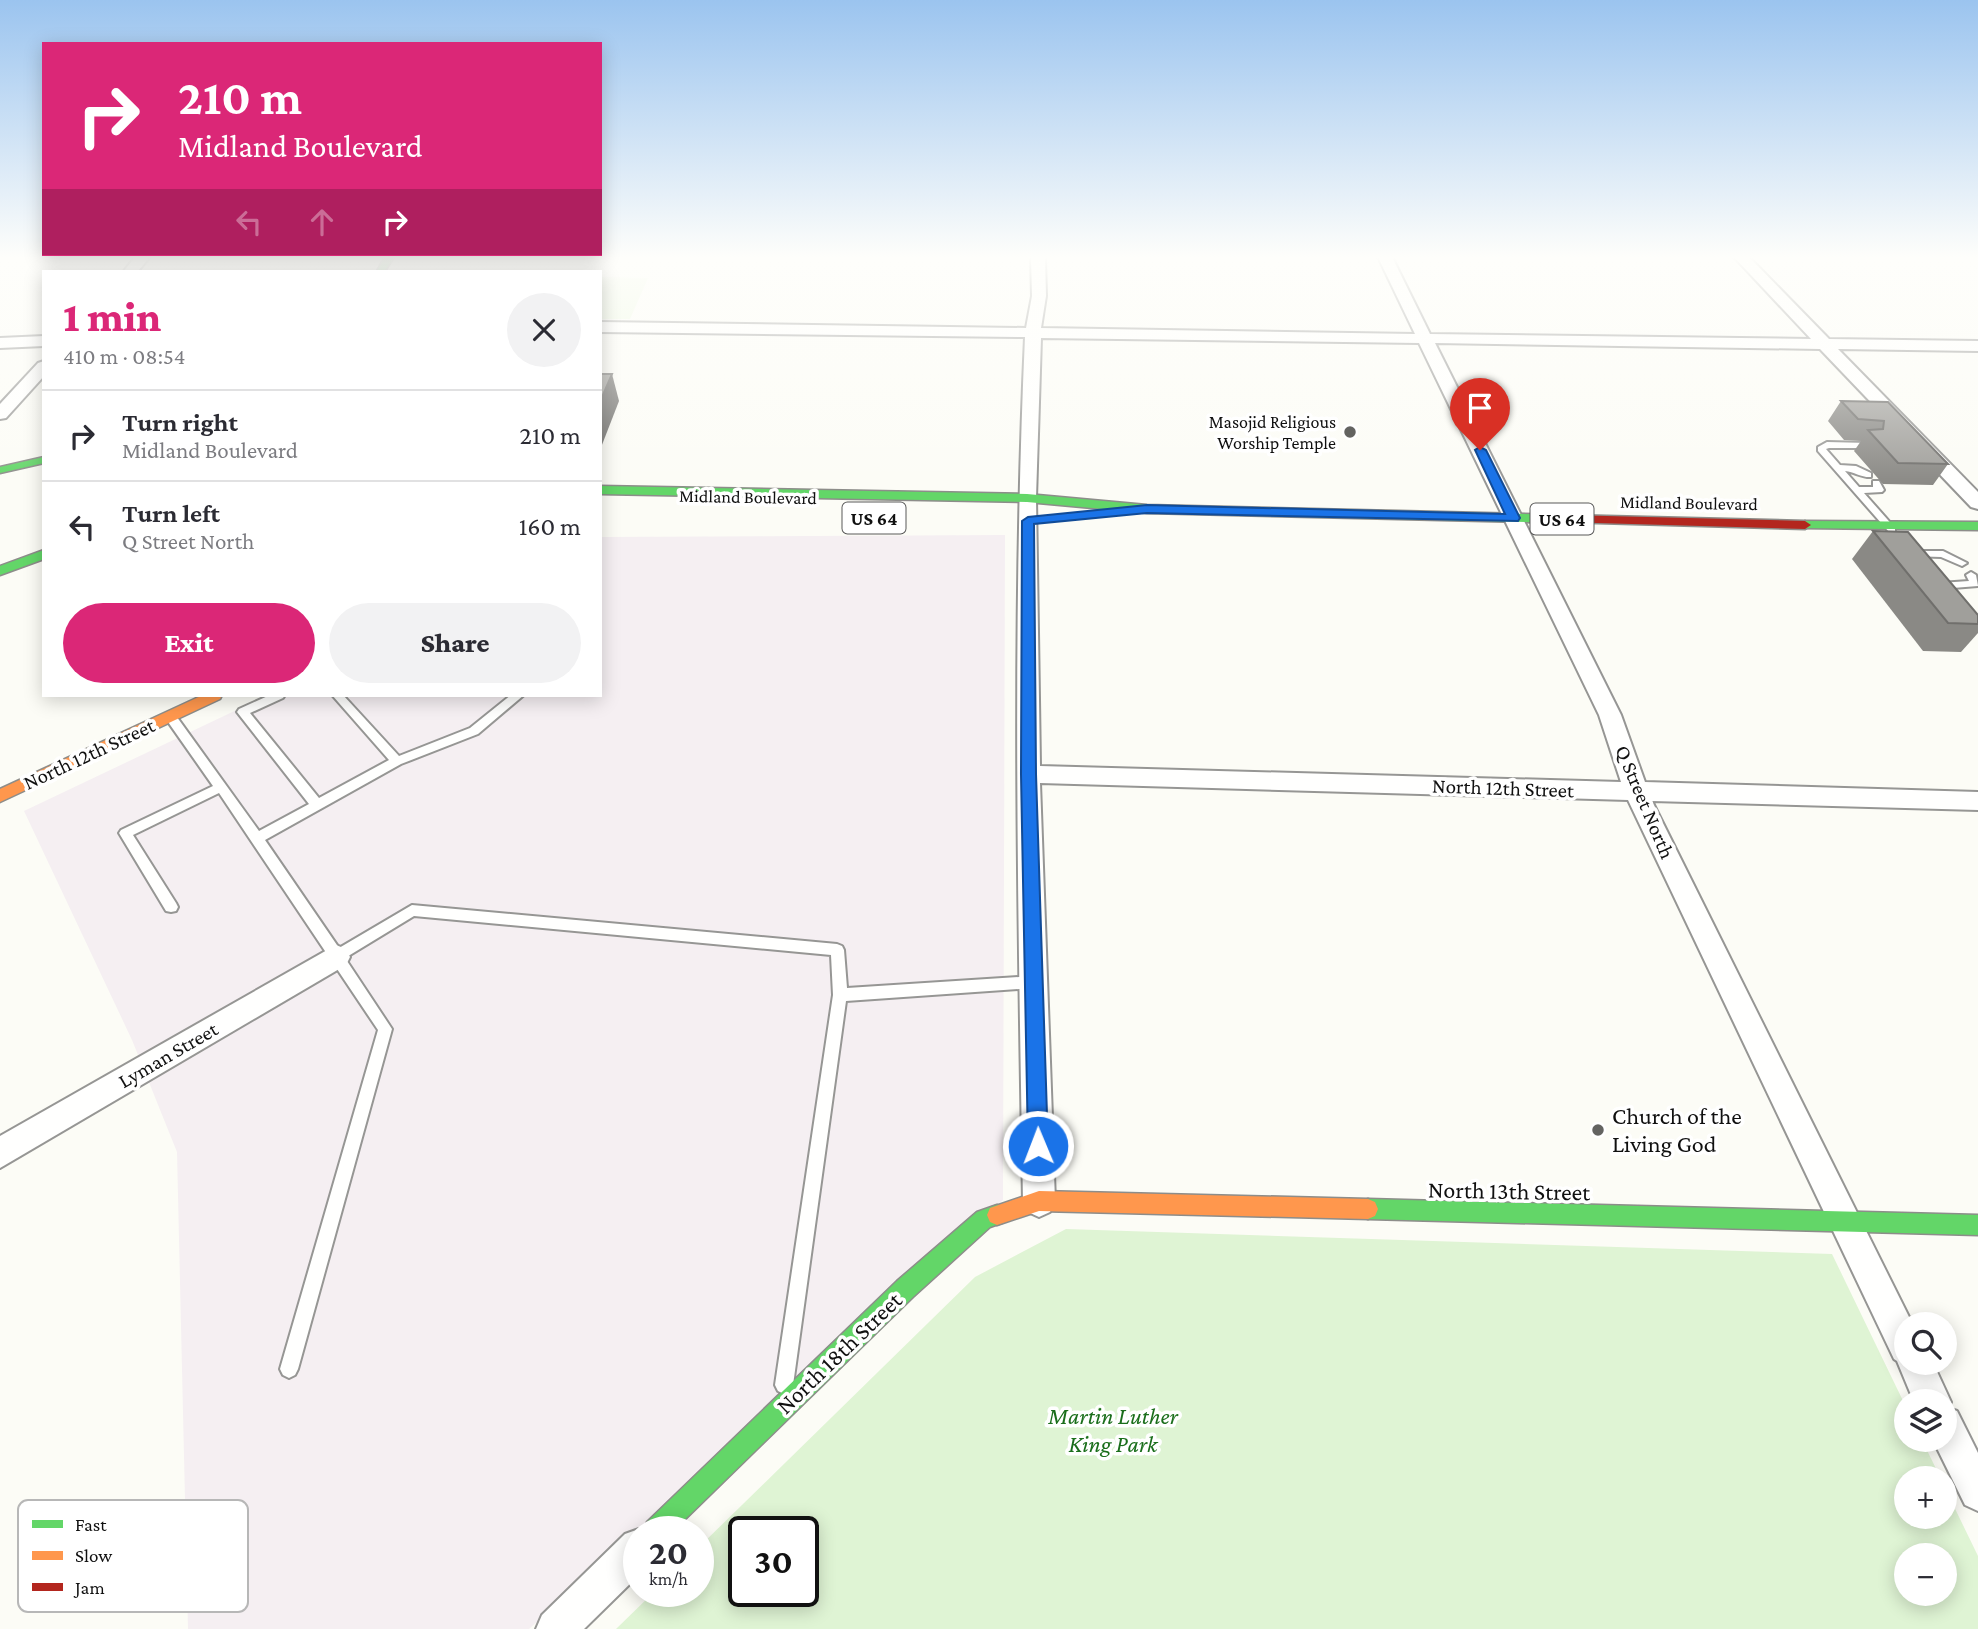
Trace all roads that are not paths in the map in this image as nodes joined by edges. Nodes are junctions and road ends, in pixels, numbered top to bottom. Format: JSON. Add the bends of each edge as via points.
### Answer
{"nodes":[{"id":1,"x":1033,"y":333,"type":"edge"},
{"id":2,"x":1083,"y":333,"type":"edge"},
{"id":3,"x":1423,"y":333,"type":"edge"},
{"id":4,"x":1814,"y":333,"type":"edge"},
{"id":5,"x":1427,"y":340,"type":"junction"},
{"id":6,"x":42,"y":341,"type":"edge"},
{"id":7,"x":0,"y":344,"type":"edge"},
{"id":8,"x":1825,"y":345,"type":"junction"},
{"id":9,"x":1978,"y":346,"type":"edge"},
{"id":10,"x":42,"y":368,"type":"edge"},
{"id":11,"x":0,"y":414,"type":"edge"},
{"id":12,"x":1865,"y":445,"type":"dead end"},
{"id":13,"x":42,"y":460,"type":"edge"},
{"id":14,"x":1837,"y":468,"type":"junction"},
{"id":15,"x":0,"y":470,"type":"edge"},
{"id":16,"x":602,"y":490,"type":"edge"},
{"id":17,"x":1856,"y":490,"type":"junction"},
{"id":18,"x":1027,"y":498,"type":"junction"},
{"id":19,"x":1978,"y":503,"type":"edge"},
{"id":20,"x":1147,"y":509,"type":"junction"},
{"id":21,"x":1062,"y":518,"type":"dead end"},
{"id":22,"x":1513,"y":518,"type":"junction"},
{"id":23,"x":1978,"y":526,"type":"edge"},
{"id":24,"x":1893,"y":531,"type":"junction"},
{"id":25,"x":1905,"y":545,"type":"edge"},
{"id":26,"x":1914,"y":554,"type":"junction"},
{"id":27,"x":42,"y":555,"type":"edge"},
{"id":28,"x":1962,"y":563,"type":"dead end"},
{"id":29,"x":1923,"y":565,"type":"edge"},
{"id":30,"x":0,"y":571,"type":"edge"},
{"id":31,"x":1931,"y":575,"type":"edge"},
{"id":32,"x":1971,"y":575,"type":"dead end"},
{"id":33,"x":1940,"y":586,"type":"junction"},
{"id":34,"x":1948,"y":596,"type":"edge"},
{"id":35,"x":211,"y":697,"type":"edge"},
{"id":36,"x":339,"y":697,"type":"edge"},
{"id":37,"x":516,"y":697,"type":"edge"},
{"id":38,"x":262,"y":698,"type":"edge"},
{"id":39,"x":170,"y":716,"type":"junction"},
{"id":40,"x":397,"y":761,"type":"junction"},
{"id":41,"x":1028,"y":774,"type":"junction"},
{"id":42,"x":221,"y":788,"type":"junction"},
{"id":43,"x":1636,"y":792,"type":"junction"},
{"id":44,"x":0,"y":796,"type":"edge"},
{"id":45,"x":1978,"y":801,"type":"edge"},
{"id":46,"x":317,"y":805,"type":"junction"},
{"id":47,"x":257,"y":838,"type":"junction"},
{"id":48,"x":172,"y":907,"type":"dead end"},
{"id":49,"x":336,"y":957,"type":"junction"},
{"id":50,"x":1034,"y":982,"type":"junction"},
{"id":51,"x":840,"y":995,"type":"junction"},
{"id":52,"x":0,"y":1153,"type":"edge"},
{"id":53,"x":1039,"y":1201,"type":"junction"},
{"id":54,"x":1844,"y":1222,"type":"junction"},
{"id":55,"x":1978,"y":1225,"type":"edge"},
{"id":56,"x":1894,"y":1323,"type":"edge"},
{"id":57,"x":289,"y":1369,"type":"dead end"},
{"id":58,"x":781,"y":1410,"type":"junction"},
{"id":59,"x":1957,"y":1450,"type":"edge"},
{"id":60,"x":1978,"y":1492,"type":"edge"},
{"id":61,"x":671,"y":1516,"type":"edge"},
{"id":62,"x":623,"y":1564,"type":"edge"},
{"id":63,"x":556,"y":1629,"type":"edge"}],
"edges":[{"from":1,"to":18,"type":"street"},
{"from":2,"to":5,"type":"street"},
{"from":3,"to":5,"type":"street","name":"Q Street North"},
{"from":4,"to":8,"type":"street"},
{"from":5,"to":8,"type":"street"},
{"from":5,"to":22,"type":"street","name":"Q Street North"},
{"from":6,"to":7,"type":"street"},
{"from":8,"to":9,"type":"street"},
{"from":8,"to":19,"type":"street"},
{"from":10,"to":11,"type":"street"},
{"from":12,"to":14,"type":"lane","via":[[1826,445],[1821,449]]},
{"from":13,"to":15,"type":"main road"},
{"from":14,"to":17,"type":"lane"},
{"from":14,"to":17,"type":"lane","via":[[1867,479]]},
{"from":16,"to":18,"type":"main road","name":"Midland Boulevard","number":"US 64"},
{"from":17,"to":24,"type":"lane"},
{"from":18,"to":20,"type":"main road","name":"Midland Boulevard","number":"US 64"},
{"from":18,"to":41,"type":"street"},
{"from":20,"to":21,"type":"main road","name":"Midland Boulevard","number":"US 64"},
{"from":20,"to":22,"type":"main road","name":"Midland Boulevard","number":"US 64"},
{"from":22,"to":24,"type":"main road","name":"Midland Boulevard","number":"US 64"},
{"from":22,"to":43,"type":"street","name":"Q Street North","via":[[1610,715]]},
{"from":23,"to":24,"type":"main road","name":"Midland Boulevard","number":"US 64"},
{"from":25,"to":26,"type":"lane"},
{"from":26,"to":28,"type":"lane","via":[[1943,554]]},
{"from":26,"to":29,"type":"lane"},
{"from":27,"to":30,"type":"main road"},
{"from":31,"to":33,"type":"lane"},
{"from":32,"to":33,"type":"lane","via":[[1975,584]]},
{"from":33,"to":34,"type":"lane"},
{"from":35,"to":39,"type":"main road","name":"North 12th Street"},
{"from":36,"to":40,"type":"lane"},
{"from":37,"to":40,"type":"lane","via":[[474,731]]},
{"from":38,"to":46,"type":"lane","via":[[243,712]]},
{"from":39,"to":42,"type":"lane"},
{"from":39,"to":44,"type":"main road","name":"North 12th Street"},
{"from":40,"to":46,"type":"lane"},
{"from":41,"to":43,"type":"street","name":"North 12th Street"},
{"from":41,"to":50,"type":"street"},
{"from":42,"to":47,"type":"lane"},
{"from":42,"to":48,"type":"lane","via":[[125,833]]},
{"from":43,"to":45,"type":"street","name":"North 12th Street"},
{"from":43,"to":54,"type":"street","name":"Q Street North"},
{"from":46,"to":47,"type":"lane"},
{"from":47,"to":49,"type":"lane"},
{"from":49,"to":51,"type":"lane","via":[[412,909],[837,950]]},
{"from":49,"to":52,"type":"street","name":"Lyman Street"},
{"from":49,"to":57,"type":"lane","via":[[385,1029]]},
{"from":50,"to":51,"type":"lane"},
{"from":50,"to":53,"type":"street"},
{"from":51,"to":58,"type":"lane"},
{"from":53,"to":54,"type":"main road","name":"North 13th Street"},
{"from":53,"to":58,"type":"main road","name":"North 18th Street","via":[[984,1219]]},
{"from":54,"to":55,"type":"main road","name":"North 13th Street"},
{"from":54,"to":56,"type":"street","name":"Q Street North"},
{"from":58,"to":61,"type":"main road","name":"North 18th Street"},
{"from":59,"to":60,"type":"street"},
{"from":62,"to":63,"type":"street"}]}
